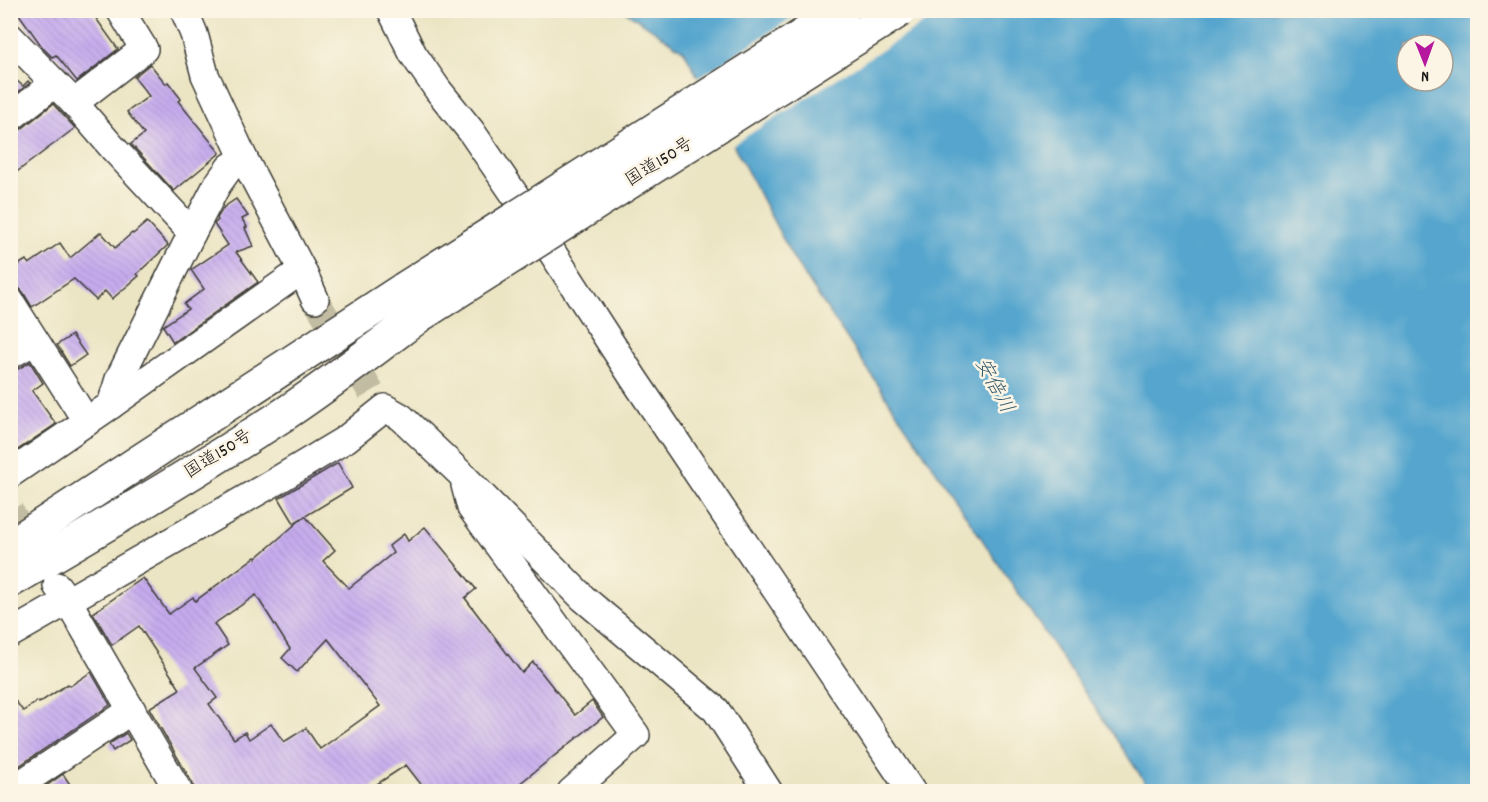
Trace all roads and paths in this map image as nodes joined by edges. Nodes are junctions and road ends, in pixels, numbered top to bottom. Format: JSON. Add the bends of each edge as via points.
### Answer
{"nodes":[{"id":1,"x":120,"y":10,"type":"edge"},
{"id":2,"x":391,"y":10,"type":"edge"},
{"id":3,"x":843,"y":10,"type":"edge"},
{"id":4,"x":900,"y":10,"type":"edge"},
{"id":5,"x":191,"y":18,"type":"edge"},
{"id":6,"x":10,"y":37,"type":"edge"},
{"id":7,"x":54,"y":84,"type":"junction"},
{"id":8,"x":74,"y":103,"type":"junction"},
{"id":9,"x":10,"y":118,"type":"edge"},
{"id":10,"x":244,"y":159,"type":"junction"},
{"id":11,"x":192,"y":233,"type":"junction"},
{"id":12,"x":302,"y":270,"type":"junction"},
{"id":13,"x":315,"y":299,"type":"tunnel mouth"},
{"id":14,"x":10,"y":302,"type":"edge"},
{"id":15,"x":412,"y":302,"type":"junction"},
{"id":16,"x":35,"y":341,"type":"junction"},
{"id":17,"x":10,"y":355,"type":"edge"},
{"id":18,"x":111,"y":405,"type":"junction"},
{"id":19,"x":87,"y":422,"type":"junction"},
{"id":20,"x":10,"y":474,"type":"edge"},
{"id":21,"x":462,"y":475,"type":"junction"},
{"id":22,"x":10,"y":526,"type":"edge"},
{"id":23,"x":10,"y":546,"type":"edge"},
{"id":24,"x":10,"y":563,"type":"edge"},
{"id":25,"x":10,"y":581,"type":"edge"},
{"id":26,"x":63,"y":594,"type":"junction"},
{"id":27,"x":10,"y":633,"type":"edge"},
{"id":28,"x":132,"y":710,"type":"junction"},
{"id":29,"x":10,"y":791,"type":"edge"},
{"id":30,"x":179,"y":792,"type":"edge"},
{"id":31,"x":571,"y":792,"type":"edge"},
{"id":32,"x":769,"y":792,"type":"edge"},
{"id":33,"x":912,"y":792,"type":"edge"}],
"edges":[{"from":1,"to":8,"type":"street","via":[[144,49]]},
{"from":2,"to":33,"type":"street","via":[[413,54],[519,201]]},
{"from":3,"to":15,"type":"highway","name":"国道150号","bridge":true},
{"from":4,"to":15,"type":"highway","name":"国道150号","bridge":true},
{"from":5,"to":10,"type":"street","via":[[205,75]]},
{"from":6,"to":7,"type":"street"},
{"from":7,"to":8,"type":"street"},
{"from":7,"to":9,"type":"street"},
{"from":8,"to":11,"type":"street"},
{"from":10,"to":11,"type":"street","via":[[230,167],[217,185]]},
{"from":10,"to":12,"type":"street"},
{"from":11,"to":18,"type":"street","via":[[119,379]]},
{"from":12,"to":13,"type":"street"},
{"from":12,"to":18,"type":"street"},
{"from":14,"to":16,"type":"street"},
{"from":15,"to":22,"type":"highway","name":"国道150号","via":[[221,392]]},
{"from":15,"to":23,"type":"highway","name":"国道150号"},
{"from":15,"to":24,"type":"highway","name":"国道150号","via":[[218,433]]},
{"from":15,"to":25,"type":"highway","name":"国道150号","via":[[324,386],[284,414]]},
{"from":16,"to":17,"type":"street"},
{"from":16,"to":19,"type":"street"},
{"from":18,"to":19,"type":"street"},
{"from":19,"to":20,"type":"street"},
{"from":21,"to":26,"type":"street","via":[[378,400],[346,439],[271,484]]},
{"from":21,"to":31,"type":"street","via":[[471,508],[636,735]]},
{"from":21,"to":32,"type":"street","via":[[583,598],[716,710]]},
{"from":26,"to":27,"type":"street"},
{"from":26,"to":28,"type":"street"},
{"from":28,"to":29,"type":"street"},
{"from":28,"to":30,"type":"street"}]}
